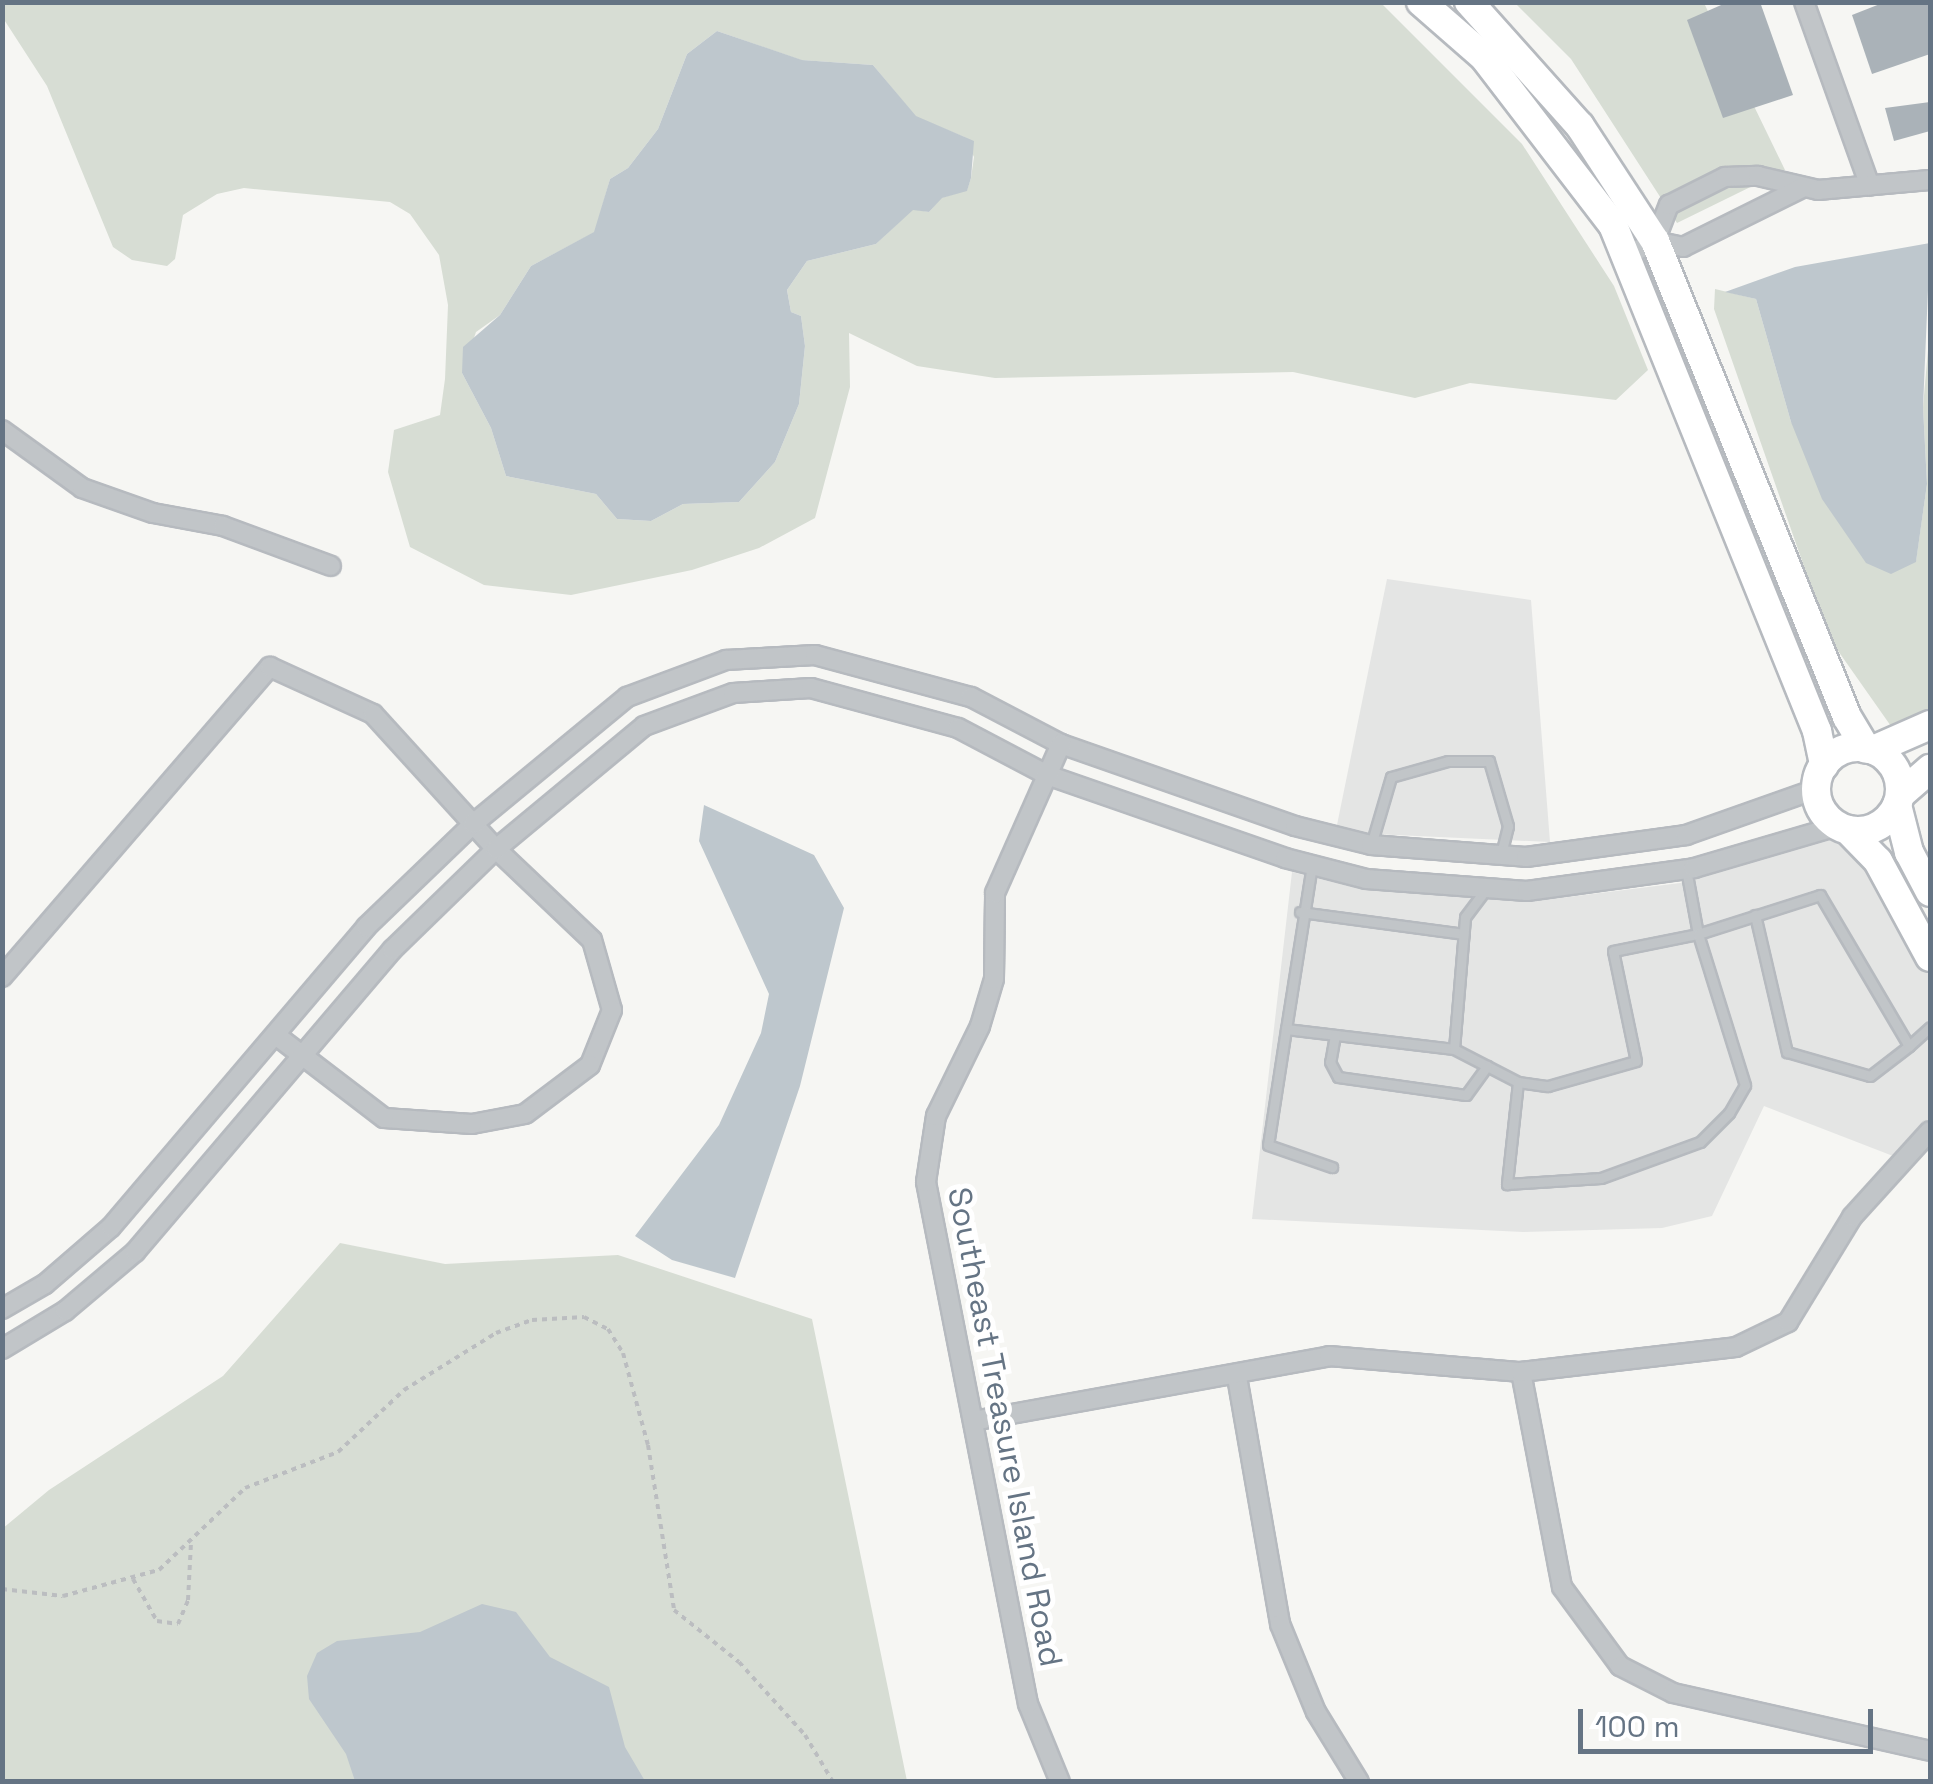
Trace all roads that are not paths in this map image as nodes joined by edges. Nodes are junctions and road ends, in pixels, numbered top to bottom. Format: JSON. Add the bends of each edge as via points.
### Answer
{"nodes":[{"id":1,"x":1420,"y":2,"type":"edge"},
{"id":2,"x":1469,"y":2,"type":"edge"},
{"id":3,"x":1804,"y":2,"type":"edge"},
{"id":4,"x":1930,"y":180,"type":"edge"},
{"id":5,"x":1870,"y":186,"type":"junction"},
{"id":6,"x":1802,"y":188,"type":"junction"},
{"id":7,"x":1655,"y":241,"type":"junction"},
{"id":8,"x":1626,"y":256,"type":"junction"},
{"id":9,"x":2,"y":430,"type":"edge"},
{"id":10,"x":330,"y":566,"type":"dead end"},
{"id":11,"x":815,"y":655,"type":"junction"},
{"id":12,"x":811,"y":688,"type":"junction"},
{"id":13,"x":1930,"y":725,"type":"edge"},
{"id":14,"x":1061,"y":744,"type":"junction"},
{"id":15,"x":1870,"y":750,"type":"junction"},
{"id":16,"x":1930,"y":769,"type":"edge"},
{"id":17,"x":1047,"y":775,"type":"junction"},
{"id":18,"x":1820,"y":777,"type":"junction"},
{"id":19,"x":1898,"y":800,"type":"junction"},
{"id":20,"x":473,"y":824,"type":"junction"},
{"id":21,"x":1843,"y":828,"type":"junction"},
{"id":22,"x":1322,"y":833,"type":"junction"},
{"id":23,"x":1678,"y":836,"type":"junction"},
{"id":24,"x":1371,"y":845,"type":"junction"},
{"id":25,"x":496,"y":850,"type":"junction"},
{"id":26,"x":1501,"y":854,"type":"junction"},
{"id":27,"x":1312,"y":865,"type":"junction"},
{"id":28,"x":1686,"y":869,"type":"junction"},
{"id":29,"x":1487,"y":887,"type":"junction"},
{"id":30,"x":1930,"y":892,"type":"edge"},
{"id":31,"x":1300,"y":912,"type":"junction"},
{"id":32,"x":1756,"y":916,"type":"junction"},
{"id":33,"x":1464,"y":934,"type":"junction"},
{"id":34,"x":1698,"y":934,"type":"junction"},
{"id":35,"x":1930,"y":957,"type":"edge"},
{"id":36,"x":3,"y":974,"type":"edge"},
{"id":37,"x":1930,"y":1028,"type":"edge"},
{"id":38,"x":1286,"y":1029,"type":"junction"},
{"id":39,"x":1335,"y":1035,"type":"junction"},
{"id":40,"x":278,"y":1037,"type":"junction"},
{"id":41,"x":1909,"y":1046,"type":"junction"},
{"id":42,"x":1454,"y":1049,"type":"junction"},
{"id":43,"x":304,"y":1058,"type":"junction"},
{"id":44,"x":1486,"y":1066,"type":"junction"},
{"id":45,"x":1518,"y":1082,"type":"junction"},
{"id":46,"x":1930,"y":1131,"type":"edge"},
{"id":47,"x":1332,"y":1167,"type":"dead end"},
{"id":48,"x":111,"y":1228,"type":"junction"},
{"id":49,"x":135,"y":1252,"type":"junction"},
{"id":50,"x":2,"y":1310,"type":"edge"},
{"id":51,"x":2,"y":1349,"type":"edge"},
{"id":52,"x":1521,"y":1372,"type":"junction"},
{"id":53,"x":1236,"y":1378,"type":"junction"},
{"id":54,"x":973,"y":1422,"type":"junction"},
{"id":55,"x":1930,"y":1751,"type":"edge"},
{"id":56,"x":1060,"y":1782,"type":"edge"},
{"id":57,"x":1360,"y":1782,"type":"edge"}],
"edges":[{"from":1,"to":8,"type":"street","via":[[1484,57],[1613,225]]},
{"from":2,"to":7,"type":"street","via":[[1580,126]]},
{"from":3,"to":5,"type":"street"},
{"from":4,"to":5,"type":"street"},
{"from":5,"to":6,"type":"street"},
{"from":6,"to":7,"type":"street","via":[[1684,248]]},
{"from":6,"to":7,"type":"street","via":[[1758,176],[1726,177],[1669,205]]},
{"from":7,"to":8,"type":"street"},
{"from":7,"to":15,"type":"street","via":[[1847,717]]},
{"from":8,"to":18,"type":"street","via":[[1817,731]]},
{"from":9,"to":10,"type":"street","via":[[82,488],[154,513],[224,526]]},
{"from":11,"to":12,"type":"street"},
{"from":11,"to":14,"type":"street","via":[[971,697]]},
{"from":11,"to":20,"type":"street","via":[[726,660],[626,697]]},
{"from":12,"to":17,"type":"street","via":[[958,728]]},
{"from":12,"to":25,"type":"street","via":[[733,693],[644,726]]},
{"from":13,"to":15,"type":"street"},
{"from":14,"to":17,"type":"street","name":"Southeast Treasure Island Road"},
{"from":14,"to":22,"type":"street"},
{"from":15,"to":18,"type":"street","via":[[1837,752]]},
{"from":15,"to":19,"type":"street","via":[[1892,765]]},
{"from":16,"to":19,"type":"street"},
{"from":17,"to":27,"type":"street"},
{"from":17,"to":54,"type":"street","name":"Southeast Treasure Island Road","via":[[995,893],[994,979],[980,1026],[936,1116],[926,1182]]},
{"from":18,"to":21,"type":"street","via":[[1823,812]]},
{"from":18,"to":23,"type":"street"},
{"from":19,"to":21,"type":"street","via":[[1877,826]]},
{"from":19,"to":30,"type":"street","via":[[1909,852]]},
{"from":20,"to":25,"type":"street"},
{"from":20,"to":36,"type":"street","via":[[373,714],[270,667]]},
{"from":20,"to":40,"type":"street","via":[[366,927]]},
{"from":21,"to":28,"type":"street"},
{"from":21,"to":35,"type":"street","via":[[1878,862]]},
{"from":22,"to":24,"type":"street"},
{"from":22,"to":27,"type":"street"},
{"from":23,"to":26,"type":"street","via":[[1526,857]]},
{"from":23,"to":28,"type":"street"},
{"from":24,"to":26,"type":"street"},
{"from":24,"to":26,"type":"lane","via":[[1392,777],[1448,761],[1489,761],[1508,826]]},
{"from":25,"to":43,"type":"street","via":[[392,950]]},
{"from":25,"to":43,"type":"street","via":[[592,940],[612,1010],[590,1066],[525,1114],[472,1124],[384,1118]]},
{"from":26,"to":29,"type":"street"},
{"from":27,"to":29,"type":"street","via":[[1366,879]]},
{"from":27,"to":31,"type":"lane"},
{"from":28,"to":29,"type":"street","via":[[1527,891]]},
{"from":28,"to":34,"type":"lane"},
{"from":29,"to":33,"type":"lane","via":[[1465,917]]},
{"from":31,"to":33,"type":"lane"},
{"from":31,"to":38,"type":"lane"},
{"from":32,"to":34,"type":"lane"},
{"from":32,"to":41,"type":"lane","via":[[1820,895]]},
{"from":32,"to":41,"type":"lane","via":[[1787,1052],[1870,1076]]},
{"from":33,"to":42,"type":"lane"},
{"from":34,"to":45,"type":"lane","via":[[1613,952],[1636,1061],[1548,1086]]},
{"from":34,"to":45,"type":"lane","via":[[1744,1085],[1729,1113],[1700,1142],[1601,1178],[1507,1184]]},
{"from":37,"to":41,"type":"lane"},
{"from":38,"to":39,"type":"lane"},
{"from":38,"to":47,"type":"lane","via":[[1268,1144]]},
{"from":39,"to":42,"type":"lane"},
{"from":39,"to":44,"type":"lane","via":[[1330,1062],[1338,1077],[1466,1094]]},
{"from":40,"to":43,"type":"street"},
{"from":40,"to":48,"type":"street"},
{"from":42,"to":44,"type":"lane"},
{"from":43,"to":49,"type":"street"},
{"from":44,"to":45,"type":"lane"},
{"from":46,"to":52,"type":"street","via":[[1852,1217],[1788,1322],[1736,1347]]},
{"from":48,"to":49,"type":"street"},
{"from":48,"to":50,"type":"street","via":[[45,1284]]},
{"from":49,"to":51,"type":"street","via":[[65,1311]]},
{"from":52,"to":53,"type":"street","via":[[1329,1356]]},
{"from":52,"to":55,"type":"street","via":[[1562,1587],[1620,1666],[1673,1693]]},
{"from":53,"to":54,"type":"street"},
{"from":53,"to":57,"type":"street","via":[[1280,1624],[1316,1712]]},
{"from":54,"to":56,"type":"street","name":"Southeast Treasure Island Road","via":[[1028,1704]]}]}
